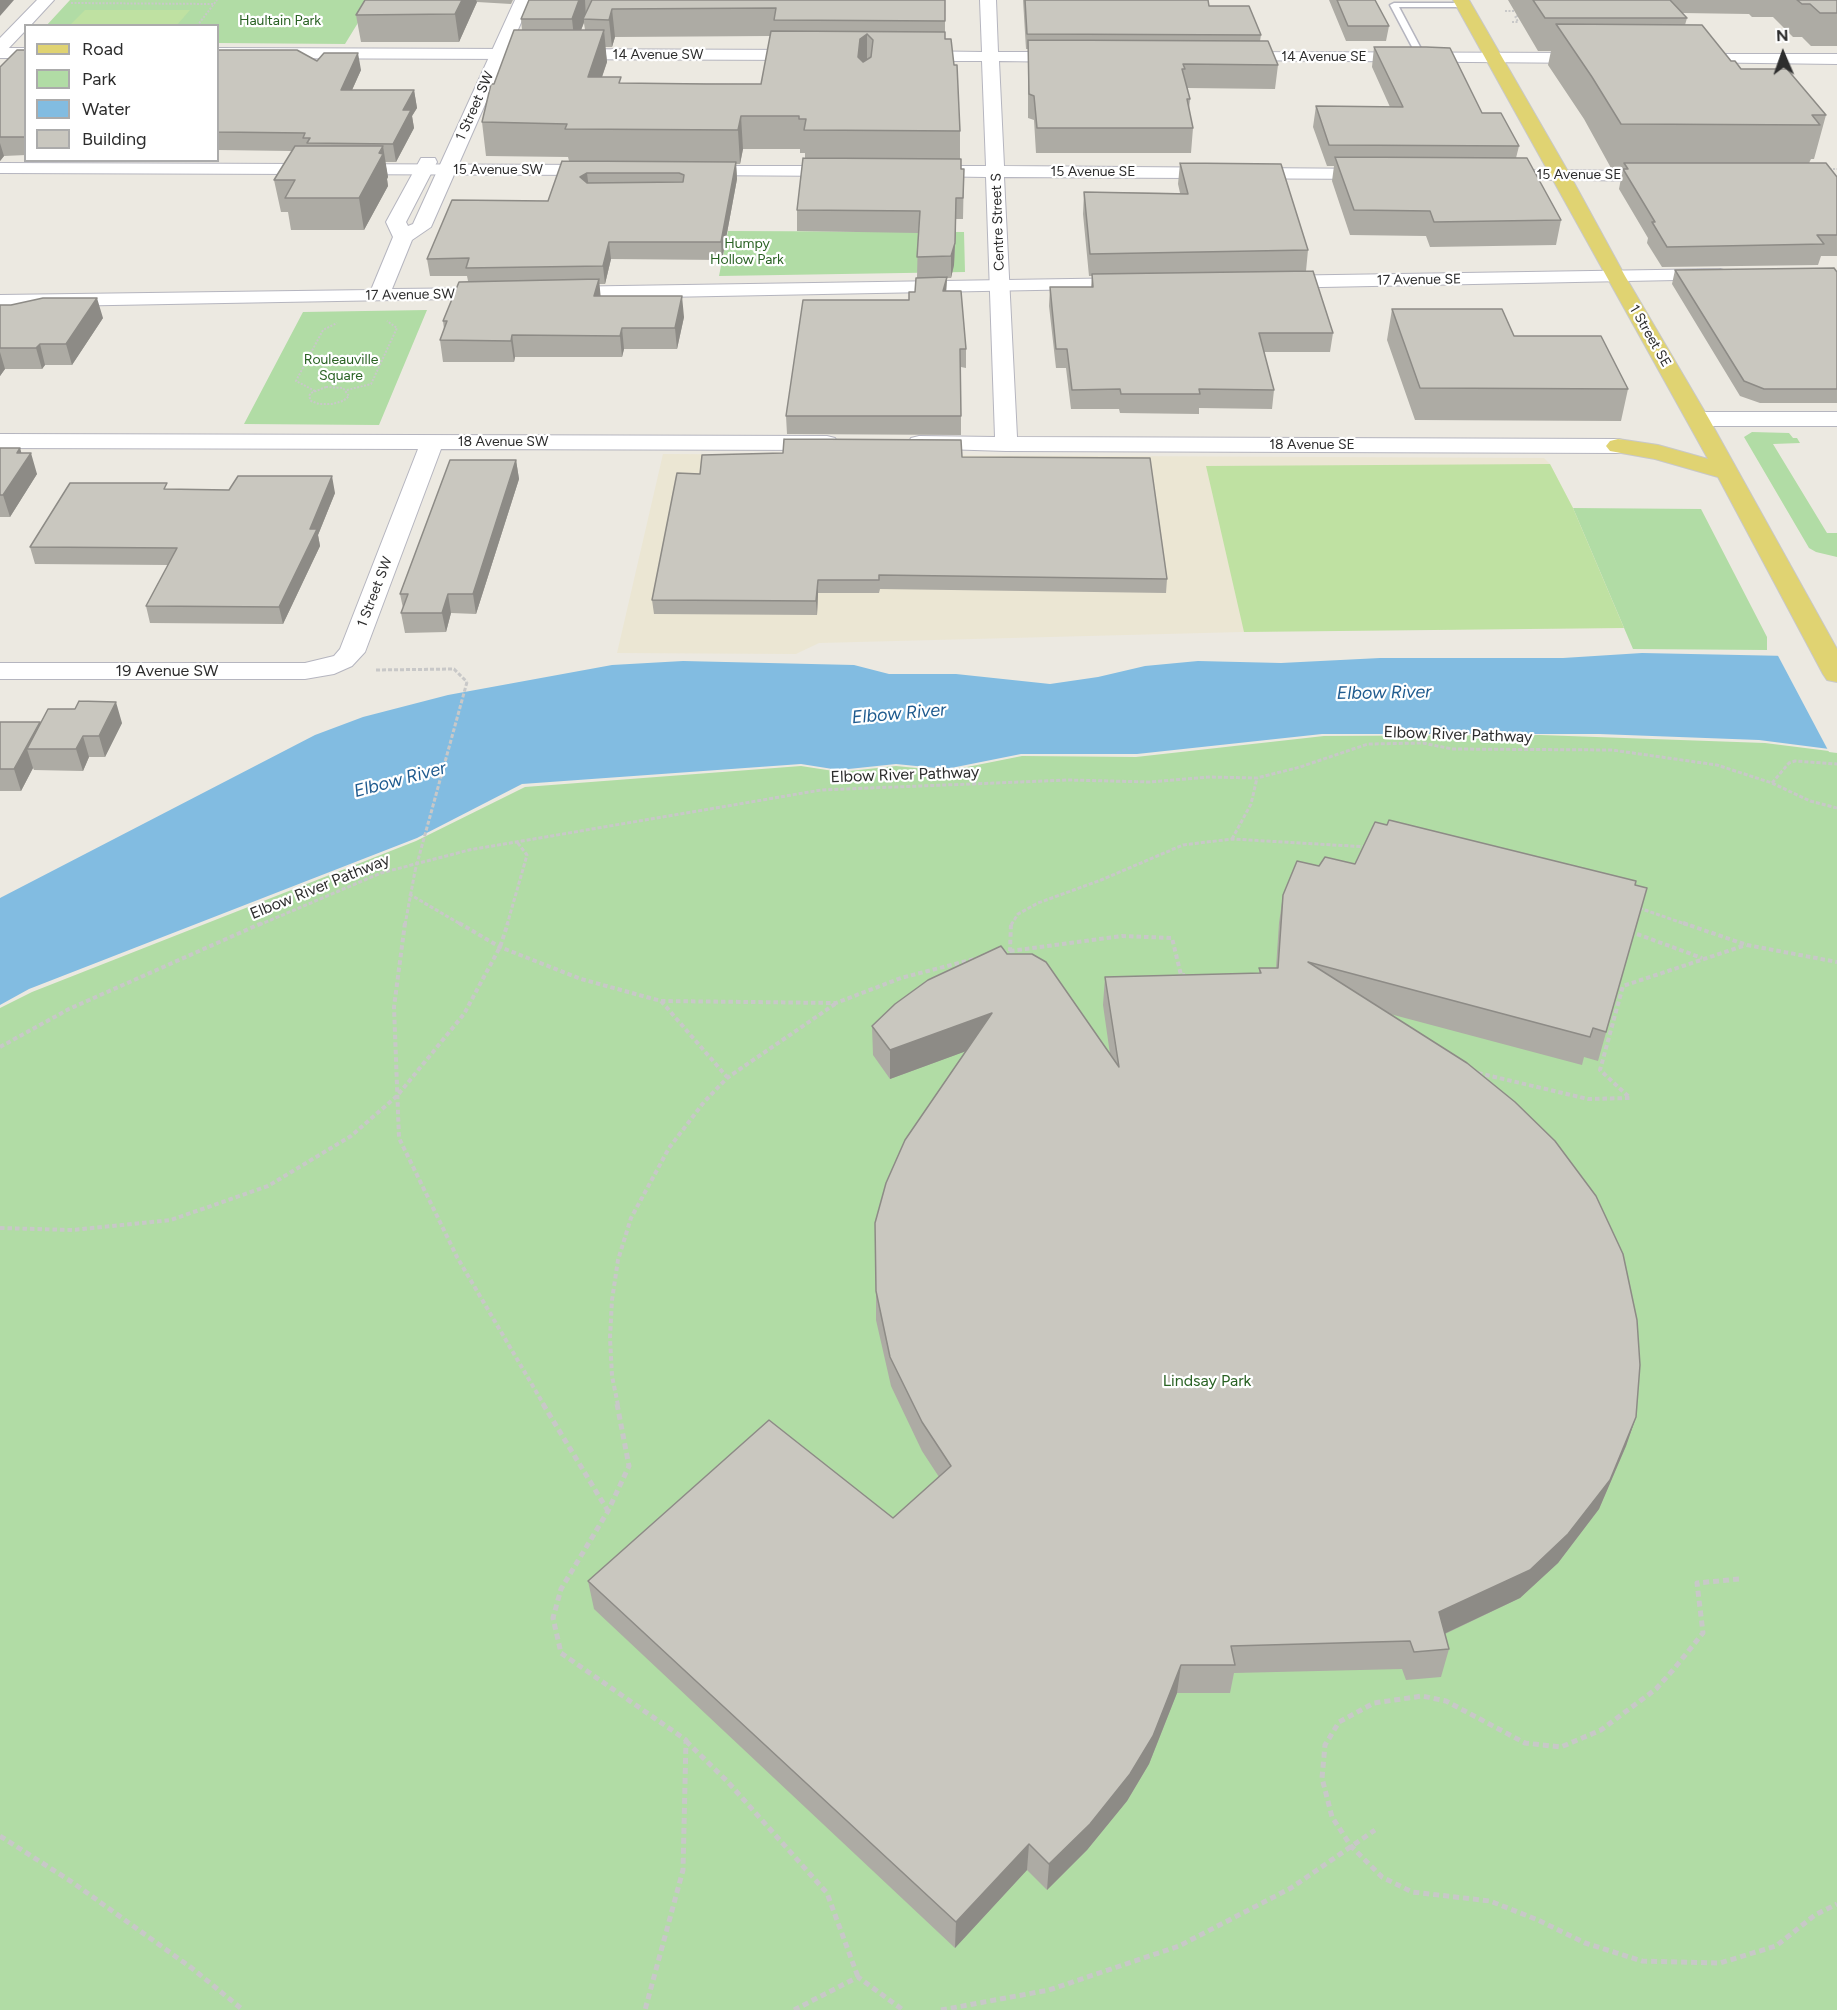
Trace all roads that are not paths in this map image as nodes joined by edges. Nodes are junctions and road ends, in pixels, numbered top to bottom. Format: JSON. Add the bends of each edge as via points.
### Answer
{"nodes":[{"id":1,"x":46,"y":0,"type":"edge"},
{"id":2,"x":507,"y":0,"type":"edge"},
{"id":3,"x":523,"y":0,"type":"edge"},
{"id":4,"x":988,"y":0,"type":"edge"},
{"id":5,"x":1462,"y":2,"type":"edge"},
{"id":6,"x":0,"y":47,"type":"edge"},
{"id":7,"x":0,"y":52,"type":"edge"},
{"id":8,"x":24,"y":53,"type":"edge"},
{"id":9,"x":219,"y":53,"type":"edge"},
{"id":10,"x":490,"y":54,"type":"junction"},
{"id":11,"x":827,"y":56,"type":"edge"},
{"id":12,"x":897,"y":56,"type":"edge"},
{"id":13,"x":991,"y":56,"type":"junction"},
{"id":14,"x":1086,"y":57,"type":"edge"},
{"id":15,"x":1216,"y":57,"type":"edge"},
{"id":16,"x":1422,"y":58,"type":"junction"},
{"id":17,"x":1496,"y":58,"type":"junction"},
{"id":18,"x":1614,"y":58,"type":"edge"},
{"id":19,"x":1671,"y":58,"type":"edge"},
{"id":20,"x":1837,"y":59,"type":"edge"},
{"id":21,"x":446,"y":127,"type":"dead end"},
{"id":22,"x":436,"y":147,"type":"dead end"},
{"id":23,"x":0,"y":168,"type":"edge"},
{"id":24,"x":424,"y":170,"type":"junction"},
{"id":25,"x":446,"y":170,"type":"junction"},
{"id":26,"x":616,"y":170,"type":"edge"},
{"id":27,"x":675,"y":171,"type":"edge"},
{"id":28,"x":867,"y":171,"type":"edge"},
{"id":29,"x":900,"y":171,"type":"edge"},
{"id":30,"x":996,"y":171,"type":"junction"},
{"id":31,"x":1388,"y":174,"type":"edge"},
{"id":32,"x":1482,"y":175,"type":"edge"},
{"id":33,"x":1561,"y":175,"type":"junction"},
{"id":34,"x":1684,"y":176,"type":"edge"},
{"id":35,"x":403,"y":237,"type":"junction"},
{"id":36,"x":1745,"y":274,"type":"edge"},
{"id":37,"x":1615,"y":276,"type":"junction"},
{"id":38,"x":1251,"y":282,"type":"edge"},
{"id":39,"x":1158,"y":284,"type":"edge"},
{"id":40,"x":1000,"y":287,"type":"junction"},
{"id":41,"x":379,"y":296,"type":"junction"},
{"id":42,"x":0,"y":301,"type":"edge"},
{"id":43,"x":1837,"y":419,"type":"edge"},
{"id":44,"x":1700,"y":423,"type":"junction"},
{"id":45,"x":0,"y":441,"type":"edge"},
{"id":46,"x":432,"y":442,"type":"junction"},
{"id":47,"x":851,"y":443,"type":"edge"},
{"id":48,"x":898,"y":443,"type":"edge"},
{"id":49,"x":1006,"y":444,"type":"junction"},
{"id":50,"x":1618,"y":446,"type":"junction"},
{"id":51,"x":1726,"y":472,"type":"junction"},
{"id":52,"x":333,"y":665,"type":"joint"},
{"id":53,"x":0,"y":671,"type":"edge"},
{"id":54,"x":1837,"y":674,"type":"edge"}],
"edges":[{"from":1,"to":6,"type":"street"},
{"from":2,"to":10,"type":"street","name":"1 Street SW"},
{"from":3,"to":10,"type":"street","name":"1 Street SW"},
{"from":4,"to":13,"type":"street","name":"Centre Street S"},
{"from":5,"to":16,"type":"lane","via":[[1394,5]]},
{"from":5,"to":17,"type":"main road","name":"1 Street SE"},
{"from":7,"to":8,"type":"street"},
{"from":9,"to":10,"type":"street","name":"14 Avenue SW"},
{"from":10,"to":11,"type":"street","name":"14 Avenue SW","via":[[579,50]]},
{"from":10,"to":21,"type":"street","name":"1 Street SW"},
{"from":10,"to":25,"type":"street","name":"1 Street SW"},
{"from":12,"to":13,"type":"street"},
{"from":13,"to":14,"type":"street"},
{"from":13,"to":30,"type":"street","name":"Centre Street S"},
{"from":15,"to":16,"type":"street","name":"14 Avenue SE"},
{"from":16,"to":17,"type":"street","name":"14 Avenue SE"},
{"from":17,"to":18,"type":"street","name":"14 Avenue SE"},
{"from":17,"to":33,"type":"main road","name":"1 Street SE"},
{"from":19,"to":20,"type":"street"},
{"from":22,"to":24,"type":"street","name":"1 Street SW"},
{"from":23,"to":24,"type":"street","name":"15 Avenue SW"},
{"from":24,"to":25,"type":"street","name":"15 Avenue SW"},
{"from":24,"to":35,"type":"street","name":"1 Street SW","via":[[396,222]]},
{"from":25,"to":26,"type":"street","name":"15 Avenue SW"},
{"from":25,"to":35,"type":"street","name":"1 Street SW","via":[[421,227]]},
{"from":27,"to":28,"type":"street"},
{"from":29,"to":30,"type":"street"},
{"from":30,"to":31,"type":"street","name":"15 Avenue SE"},
{"from":30,"to":40,"type":"street","name":"Centre Street S"},
{"from":32,"to":33,"type":"street","name":"15 Avenue SE"},
{"from":33,"to":34,"type":"street","name":"15 Avenue SE"},
{"from":33,"to":37,"type":"main road","name":"1 Street SE"},
{"from":35,"to":41,"type":"street","name":"1 Street SW"},
{"from":36,"to":37,"type":"street","name":"17 Avenue SE"},
{"from":37,"to":38,"type":"street","name":"17 Avenue SE"},
{"from":37,"to":44,"type":"main road","name":"1 Street SE"},
{"from":39,"to":40,"type":"street"},
{"from":40,"to":41,"type":"street","name":"17 Avenue SW"},
{"from":40,"to":49,"type":"street","name":"Centre Street S"},
{"from":41,"to":42,"type":"street","name":"17 Avenue SW"},
{"from":43,"to":44,"type":"street"},
{"from":44,"to":50,"type":"main road","via":[[1665,439]]},
{"from":44,"to":51,"type":"main road","name":"1 Street SE"},
{"from":45,"to":46,"type":"street","name":"18 Avenue SW"},
{"from":46,"to":47,"type":"street","name":"18 Avenue SW"},
{"from":46,"to":52,"type":"street","name":"1 Street SW","via":[[352,652]]},
{"from":48,"to":49,"type":"street"},
{"from":49,"to":50,"type":"street","name":"18 Avenue SE"},
{"from":50,"to":51,"type":"main road","via":[[1658,452]]},
{"from":51,"to":54,"type":"main road","name":"1 Street SE"},
{"from":52,"to":53,"type":"street","name":"19 Avenue SW","via":[[305,671]]}]}
